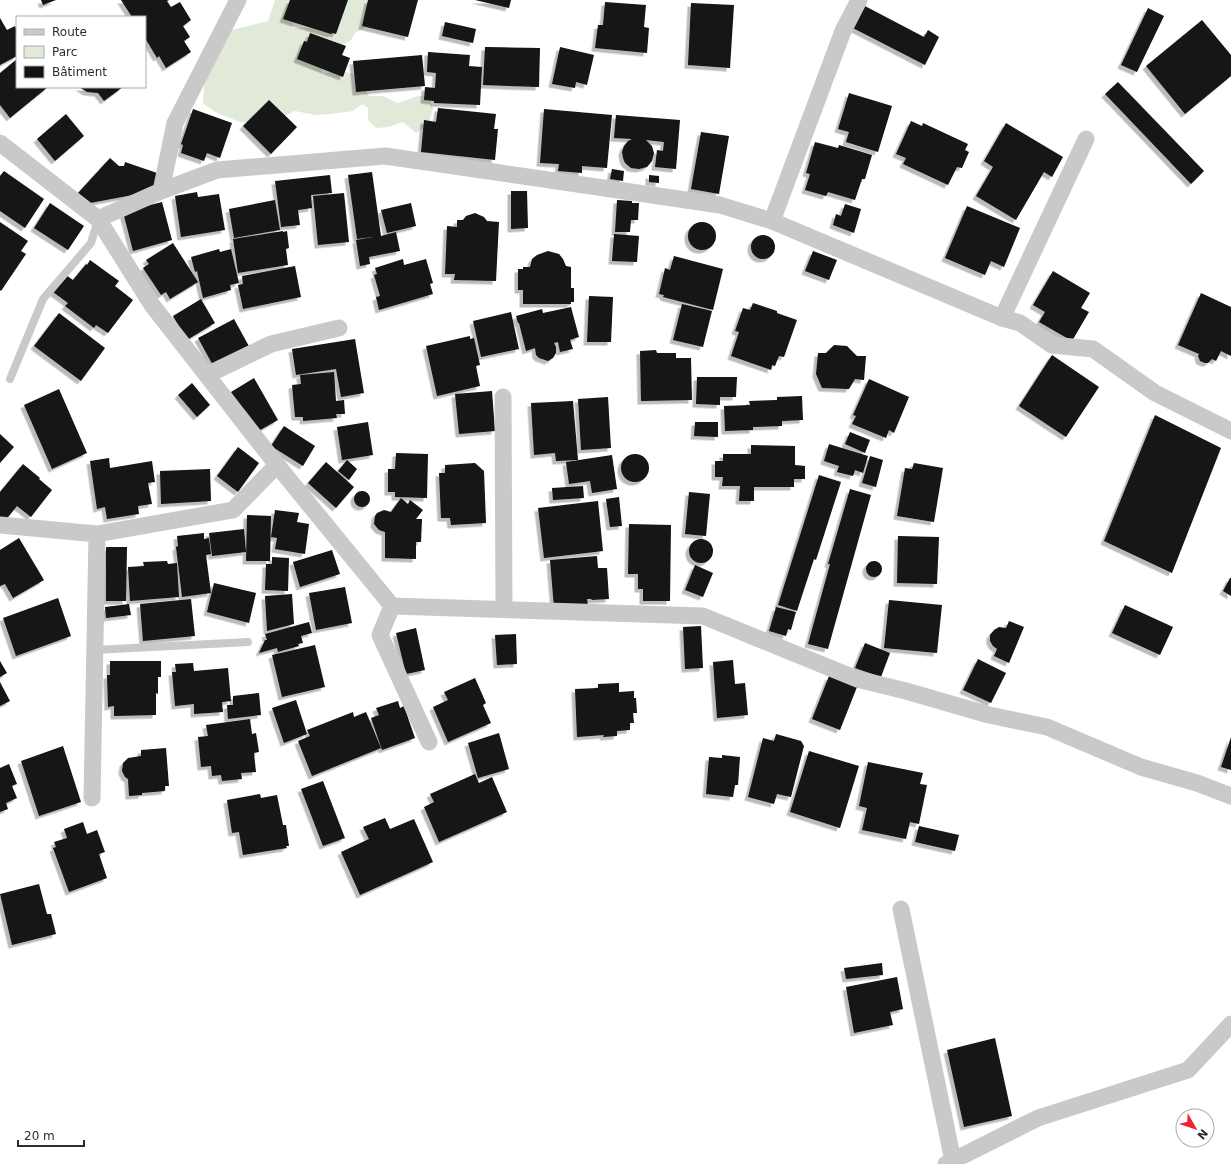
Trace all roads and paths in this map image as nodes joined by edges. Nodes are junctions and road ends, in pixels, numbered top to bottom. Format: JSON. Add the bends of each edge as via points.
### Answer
{"nodes":[{"id":1,"x":238,"y":0,"type":"edge"},
{"id":2,"x":859,"y":0,"type":"edge"},
{"id":3,"x":1086,"y":139,"type":"dead end"},
{"id":4,"x":0,"y":143,"type":"edge"},
{"id":5,"x":161,"y":191,"type":"junction"},
{"id":6,"x":98,"y":219,"type":"junction"},
{"id":7,"x":772,"y":221,"type":"junction"},
{"id":8,"x":1002,"y":318,"type":"junction"},
{"id":9,"x":339,"y":328,"type":"dead end"},
{"id":10,"x":207,"y":375,"type":"junction"},
{"id":11,"x":10,"y":379,"type":"dead end"},
{"id":12,"x":502,"y":396,"type":"dead end"},
{"id":13,"x":1231,"y":431,"type":"edge"},
{"id":14,"x":277,"y":464,"type":"junction"},
{"id":15,"x":0,"y":525,"type":"edge"},
{"id":16,"x":98,"y":534,"type":"junction"},
{"id":17,"x":392,"y":606,"type":"junction"},
{"id":18,"x":504,"y":610,"type":"junction"},
{"id":19,"x":248,"y":642,"type":"dead end"},
{"id":20,"x":95,"y":650,"type":"junction"},
{"id":21,"x":429,"y":742,"type":"dead end"},
{"id":22,"x":1231,"y":796,"type":"edge"},
{"id":23,"x":92,"y":798,"type":"dead end"},
{"id":24,"x":901,"y":909,"type":"dead end"},
{"id":25,"x":1231,"y":1024,"type":"edge"},
{"id":26,"x":950,"y":1162,"type":"edge"}],
"edges":[{"from":1,"to":5,"type":"street","via":[[175,122]]},
{"from":2,"to":7,"type":"street","via":[[843,31]]},
{"from":3,"to":8,"type":"street"},
{"from":4,"to":6,"type":"street"},
{"from":5,"to":6,"type":"street"},
{"from":5,"to":7,"type":"street","via":[[216,170],[385,156],[720,205]]},
{"from":6,"to":10,"type":"street","via":[[152,305]]},
{"from":6,"to":11,"type":"lane","via":[[91,243],[43,299]]},
{"from":7,"to":8,"type":"street"},
{"from":8,"to":13,"type":"street","via":[[1020,323],[1052,345],[1094,349],[1154,392]]},
{"from":9,"to":10,"type":"street","via":[[271,344]]},
{"from":10,"to":14,"type":"street"},
{"from":12,"to":18,"type":"street"},
{"from":14,"to":16,"type":"street","via":[[233,510]]},
{"from":14,"to":17,"type":"street"},
{"from":15,"to":16,"type":"street"},
{"from":16,"to":20,"type":"street"},
{"from":17,"to":18,"type":"street"},
{"from":17,"to":21,"type":"street","via":[[380,635]]},
{"from":18,"to":22,"type":"street","via":[[703,616],[857,679],[988,715],[1047,727],[1141,767]]},
{"from":19,"to":20,"type":"lane"},
{"from":20,"to":23,"type":"street"},
{"from":24,"to":26,"type":"street"},
{"from":25,"to":26,"type":"street","via":[[1188,1070],[1038,1118]]}]}
